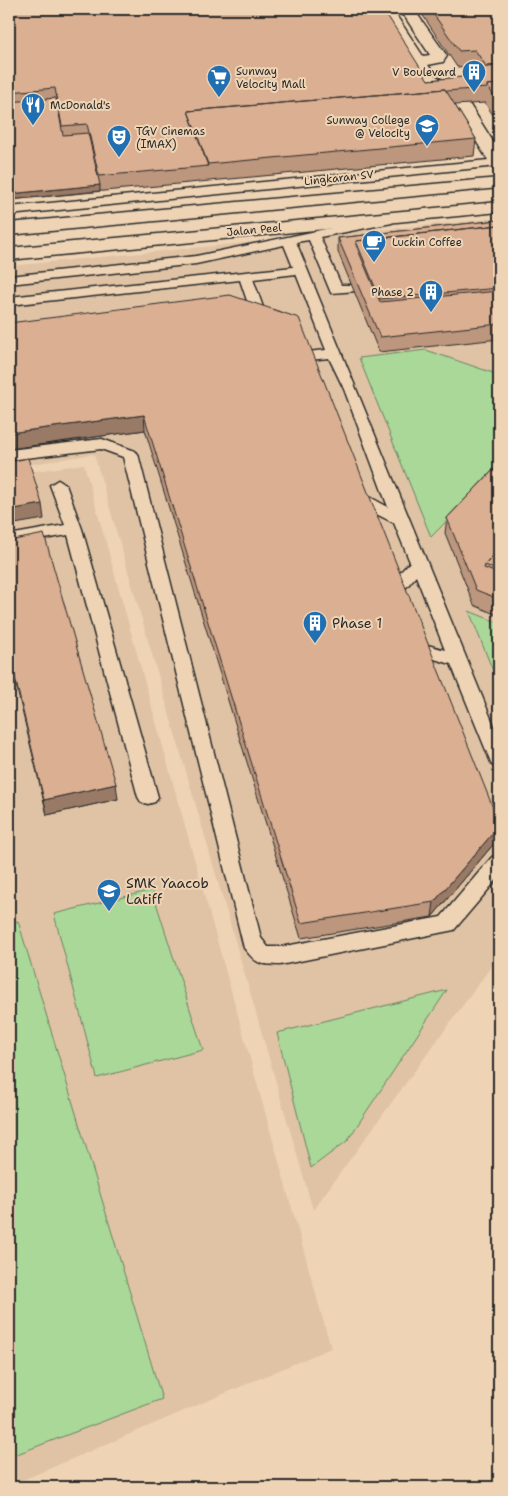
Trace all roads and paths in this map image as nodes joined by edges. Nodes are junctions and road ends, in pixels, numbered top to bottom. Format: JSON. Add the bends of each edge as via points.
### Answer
{"nodes":[{"id":1,"x":370,"y":10,"type":"edge"},
{"id":2,"x":399,"y":11,"type":"edge"},
{"id":3,"x":418,"y":61,"type":"junction"},
{"id":4,"x":499,"y":162,"type":"edge"},
{"id":5,"x":499,"y":183,"type":"edge"},
{"id":6,"x":179,"y":194,"type":"junction"},
{"id":7,"x":495,"y":208,"type":"edge"},
{"id":8,"x":221,"y":209,"type":"junction"},
{"id":9,"x":9,"y":211,"type":"edge"},
{"id":10,"x":415,"y":215,"type":"junction"},
{"id":11,"x":9,"y":229,"type":"edge"},
{"id":12,"x":289,"y":240,"type":"junction"},
{"id":13,"x":315,"y":240,"type":"junction"},
{"id":14,"x":346,"y":242,"type":"edge"},
{"id":15,"x":9,"y":254,"type":"edge"},
{"id":16,"x":301,"y":270,"type":"junction"},
{"id":17,"x":245,"y":275,"type":"junction"},
{"id":18,"x":9,"y":280,"type":"edge"},
{"id":19,"x":352,"y":288,"type":"edge"},
{"id":20,"x":9,"y":301,"type":"edge"},
{"id":21,"x":268,"y":341,"type":"edge"},
{"id":22,"x":334,"y":353,"type":"junction"},
{"id":23,"x":277,"y":363,"type":"edge"},
{"id":24,"x":9,"y":455,"type":"edge"},
{"id":25,"x":58,"y":485,"type":"dead end"},
{"id":26,"x":335,"y":485,"type":"edge"},
{"id":27,"x":401,"y":520,"type":"junction"},
{"id":28,"x":74,"y":530,"type":"junction"},
{"id":29,"x":9,"y":540,"type":"edge"},
{"id":30,"x":419,"y":563,"type":"junction"},
{"id":31,"x":389,"y":617,"type":"edge"},
{"id":32,"x":396,"y":634,"type":"edge"},
{"id":33,"x":458,"y":660,"type":"junction"},
{"id":34,"x":499,"y":760,"type":"edge"},
{"id":35,"x":148,"y":797,"type":"dead end"},
{"id":36,"x":499,"y":863,"type":"edge"}],
"edges":[{"from":1,"to":2,"type":"street"},
{"from":2,"to":3,"type":"street"},
{"from":2,"to":3,"type":"street","via":[[410,14],[439,56]]},
{"from":3,"to":4,"type":"street","via":[[429,78],[458,100]]},
{"from":4,"to":6,"type":"lane","name":"Lingkaran SV"},
{"from":5,"to":8,"type":"street","name":"Jalan Peel"},
{"from":6,"to":8,"type":"lane","name":"Lingkaran SV"},
{"from":6,"to":9,"type":"lane","name":"Lingkaran SV"},
{"from":7,"to":10,"type":"street","name":"Jalan Peel"},
{"from":8,"to":11,"type":"street","name":"Jalan Peel"},
{"from":10,"to":13,"type":"lane"},
{"from":10,"to":15,"type":"street","name":"Jalan Peel"},
{"from":12,"to":13,"type":"lane"},
{"from":12,"to":16,"type":"lane"},
{"from":12,"to":18,"type":"lane","via":[[196,260]]},
{"from":13,"to":14,"type":"lane"},
{"from":13,"to":19,"type":"lane","via":[[336,290]]},
{"from":16,"to":17,"type":"lane"},
{"from":16,"to":22,"type":"lane"},
{"from":17,"to":20,"type":"lane"},
{"from":17,"to":21,"type":"lane"},
{"from":22,"to":23,"type":"lane"},
{"from":22,"to":27,"type":"lane"},
{"from":24,"to":36,"type":"lane","via":[[102,444],[130,454],[251,942],[263,956],[280,956],[448,924]]},
{"from":25,"to":28,"type":"lane"},
{"from":26,"to":27,"type":"lane"},
{"from":27,"to":30,"type":"lane"},
{"from":28,"to":29,"type":"lane"},
{"from":28,"to":35,"type":"lane"},
{"from":30,"to":31,"type":"lane","via":[[382,601]]},
{"from":30,"to":33,"type":"lane"},
{"from":32,"to":33,"type":"lane","via":[[400,642]]},
{"from":33,"to":34,"type":"lane"}]}
